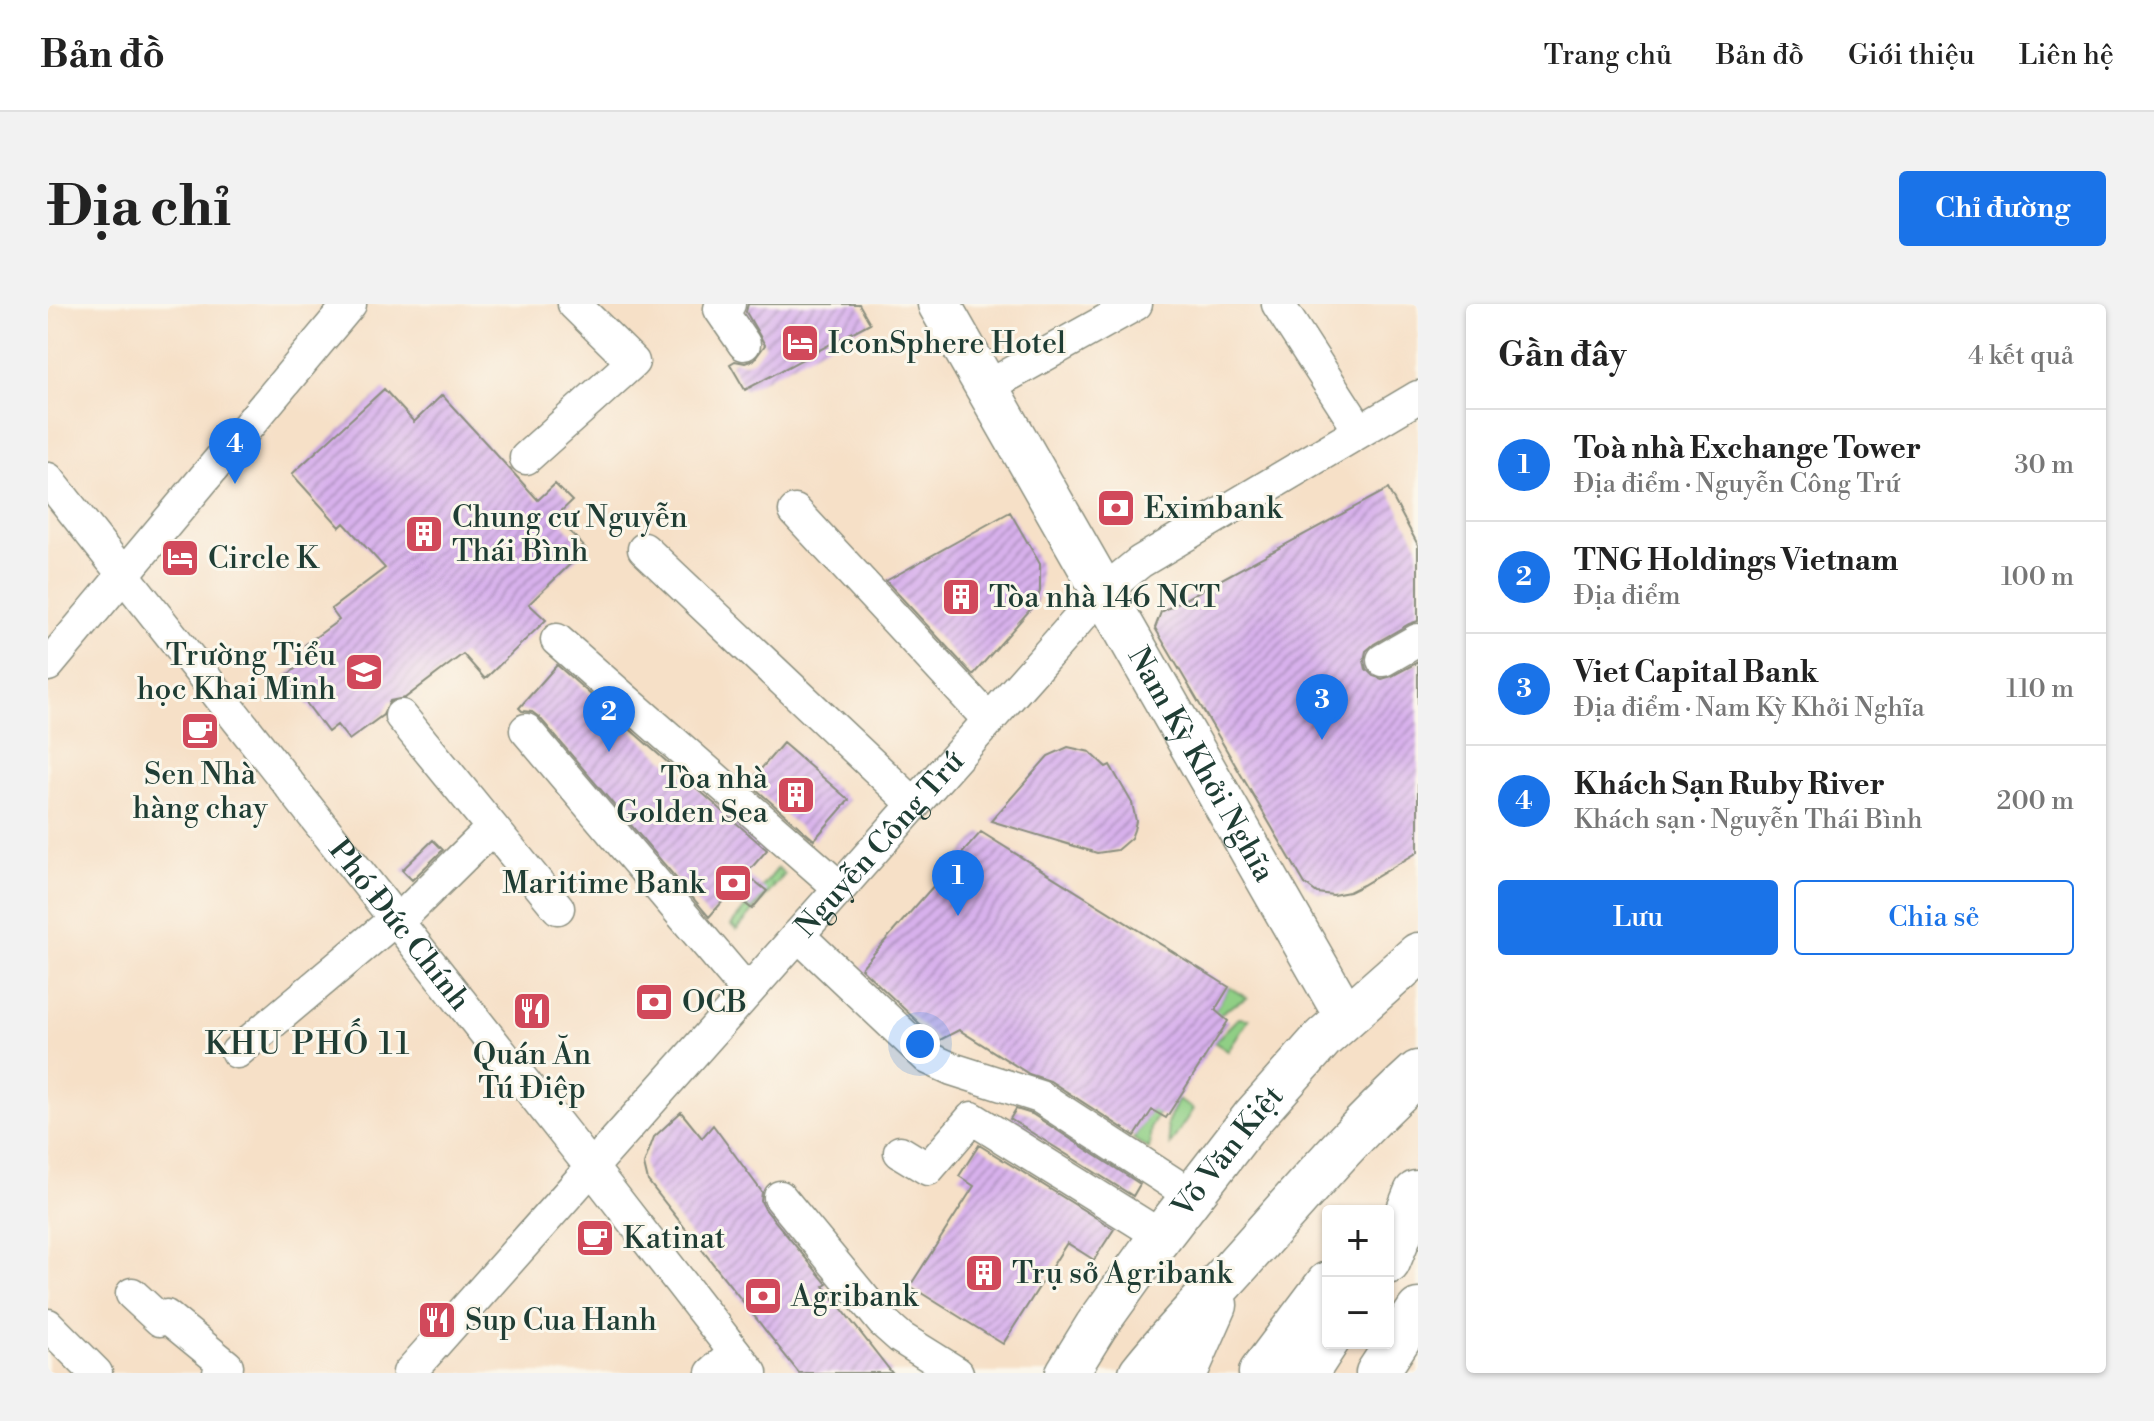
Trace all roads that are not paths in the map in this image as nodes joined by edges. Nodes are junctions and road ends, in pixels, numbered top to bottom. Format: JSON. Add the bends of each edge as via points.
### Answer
{"nodes":[{"id":1,"x":350,"y":304,"type":"edge"},
{"id":2,"x":574,"y":304,"type":"edge"},
{"id":3,"x":729,"y":304,"type":"edge"},
{"id":4,"x":939,"y":304,"type":"edge"},
{"id":5,"x":1136,"y":304,"type":"edge"},
{"id":6,"x":1278,"y":304,"type":"edge"},
{"id":7,"x":744,"y":344,"type":"dead end"},
{"id":8,"x":987,"y":387,"type":"junction"},
{"id":9,"x":1418,"y":397,"type":"edge"},
{"id":10,"x":1360,"y":431,"type":"junction"},
{"id":11,"x":526,"y":458,"type":"dead end"},
{"id":12,"x":48,"y":479,"type":"edge"},
{"id":13,"x":795,"y":511,"type":"dead end"},
{"id":14,"x":644,"y":549,"type":"dead end"},
{"id":15,"x":124,"y":577,"type":"junction"},
{"id":16,"x":1103,"y":592,"type":"junction"},
{"id":17,"x":557,"y":640,"type":"dead end"},
{"id":18,"x":1418,"y":640,"type":"edge"},
{"id":19,"x":1383,"y":660,"type":"dead end"},
{"id":20,"x":48,"y":664,"type":"edge"},
{"id":21,"x":401,"y":716,"type":"dead end"},
{"id":22,"x":989,"y":720,"type":"junction"},
{"id":23,"x":526,"y":730,"type":"dead end"},
{"id":24,"x":914,"y":804,"type":"junction"},
{"id":25,"x":491,"y":829,"type":"junction"},
{"id":26,"x":840,"y":888,"type":"junction"},
{"id":27,"x":558,"y":908,"type":"dead end"},
{"id":28,"x":395,"y":922,"type":"junction"},
{"id":29,"x":798,"y":935,"type":"junction"},
{"id":30,"x":1418,"y":954,"type":"edge"},
{"id":31,"x":747,"y":991,"type":"junction"},
{"id":32,"x":1346,"y":1017,"type":"junction"},
{"id":33,"x":237,"y":1052,"type":"dead end"},
{"id":34,"x":1418,"y":1073,"type":"edge"},
{"id":35,"x":900,"y":1152,"type":"dead end"},
{"id":36,"x":591,"y":1167,"type":"junction"},
{"id":37,"x":1191,"y":1195,"type":"junction"},
{"id":38,"x":780,"y":1197,"type":"dead end"},
{"id":39,"x":1407,"y":1202,"type":"edge"},
{"id":40,"x":1394,"y":1229,"type":"edge"},
{"id":41,"x":1161,"y":1236,"type":"junction"},
{"id":42,"x":1394,"y":1243,"type":"edge"},
{"id":43,"x":1230,"y":1274,"type":"junction"},
{"id":44,"x":1322,"y":1292,"type":"edge"},
{"id":45,"x":132,"y":1294,"type":"dead end"},
{"id":46,"x":1418,"y":1310,"type":"edge"},
{"id":47,"x":48,"y":1325,"type":"edge"},
{"id":48,"x":1322,"y":1348,"type":"edge"},
{"id":49,"x":1339,"y":1349,"type":"edge"},
{"id":50,"x":733,"y":1366,"type":"edge"},
{"id":51,"x":96,"y":1373,"type":"edge"},
{"id":52,"x":219,"y":1373,"type":"edge"},
{"id":53,"x":409,"y":1373,"type":"edge"},
{"id":54,"x":957,"y":1373,"type":"edge"},
{"id":55,"x":1067,"y":1373,"type":"edge"},
{"id":56,"x":1141,"y":1373,"type":"edge"},
{"id":57,"x":1185,"y":1373,"type":"edge"},
{"id":58,"x":1261,"y":1373,"type":"edge"},
{"id":59,"x":1306,"y":1373,"type":"edge"},
{"id":60,"x":1324,"y":1373,"type":"edge"},
{"id":61,"x":1377,"y":1373,"type":"edge"}],
"edges":[{"from":1,"to":15,"type":"street"},
{"from":2,"to":11,"type":"street","via":[[633,362]]},
{"from":3,"to":7,"type":"street","via":[[720,309]]},
{"from":4,"to":8,"type":"main road","name":"Nam Kỳ Khởi Nghĩa"},
{"from":5,"to":8,"type":"street"},
{"from":6,"to":10,"type":"street"},
{"from":8,"to":16,"type":"main road","name":"Nam Kỳ Khởi Nghĩa"},
{"from":9,"to":10,"type":"street","name":"Nguyễn Công Trứ"},
{"from":10,"to":16,"type":"street","name":"Nguyễn Công Trứ","via":[[1140,562]]},
{"from":12,"to":15,"type":"street","name":"Phó Đức Chính"},
{"from":13,"to":22,"type":"street"},
{"from":14,"to":24,"type":"street"},
{"from":15,"to":20,"type":"street"},
{"from":15,"to":28,"type":"street","name":"Phó Đức Chính"},
{"from":16,"to":22,"type":"street","name":"Nguyễn Công Trứ"},
{"from":16,"to":32,"type":"main road","name":"Nam Kỳ Khởi Nghĩa"},
{"from":17,"to":26,"type":"street"},
{"from":18,"to":19,"type":"street"},
{"from":21,"to":25,"type":"street"},
{"from":22,"to":24,"type":"street","name":"Nguyễn Công Trứ"},
{"from":23,"to":31,"type":"street"},
{"from":24,"to":26,"type":"street","name":"Nguyễn Công Trứ"},
{"from":25,"to":27,"type":"street"},
{"from":25,"to":28,"type":"street"},
{"from":26,"to":29,"type":"street","name":"Nguyễn Công Trứ"},
{"from":28,"to":33,"type":"street"},
{"from":28,"to":36,"type":"street","name":"Phó Đức Chính"},
{"from":29,"to":31,"type":"street","name":"Nguyễn Công Trứ"},
{"from":29,"to":37,"type":"street","via":[[928,1058],[1040,1097]]},
{"from":30,"to":32,"type":"main road","name":"Võ Văn Kiệt"},
{"from":31,"to":36,"type":"street","name":"Nguyễn Công Trứ"},
{"from":32,"to":37,"type":"main road","name":"Võ Văn Kiệt","via":[[1263,1105]]},
{"from":34,"to":43,"type":"highway","via":[[1312,1178]]},
{"from":35,"to":41,"type":"street","via":[[928,1169],[972,1118]]},
{"from":36,"to":50,"type":"street","name":"Phó Đức Chính"},
{"from":36,"to":53,"type":"street","name":"Nguyễn Công Trứ"},
{"from":37,"to":41,"type":"main road","name":"Võ Văn Kiệt"},
{"from":38,"to":54,"type":"street","via":[[883,1322]]},
{"from":39,"to":40,"type":"highway"},
{"from":39,"to":42,"type":"highway"},
{"from":41,"to":55,"type":"main road","name":"Võ Văn Kiệt"},
{"from":43,"to":56,"type":"highway"},
{"from":43,"to":57,"type":"highway"},
{"from":44,"to":58,"type":"highway"},
{"from":45,"to":52,"type":"street","via":[[160,1320],[166,1316],[207,1347],[227,1366]]},
{"from":46,"to":61,"type":"main road"},
{"from":47,"to":51,"type":"street"},
{"from":48,"to":59,"type":"highway"},
{"from":49,"to":60,"type":"highway"}]}
